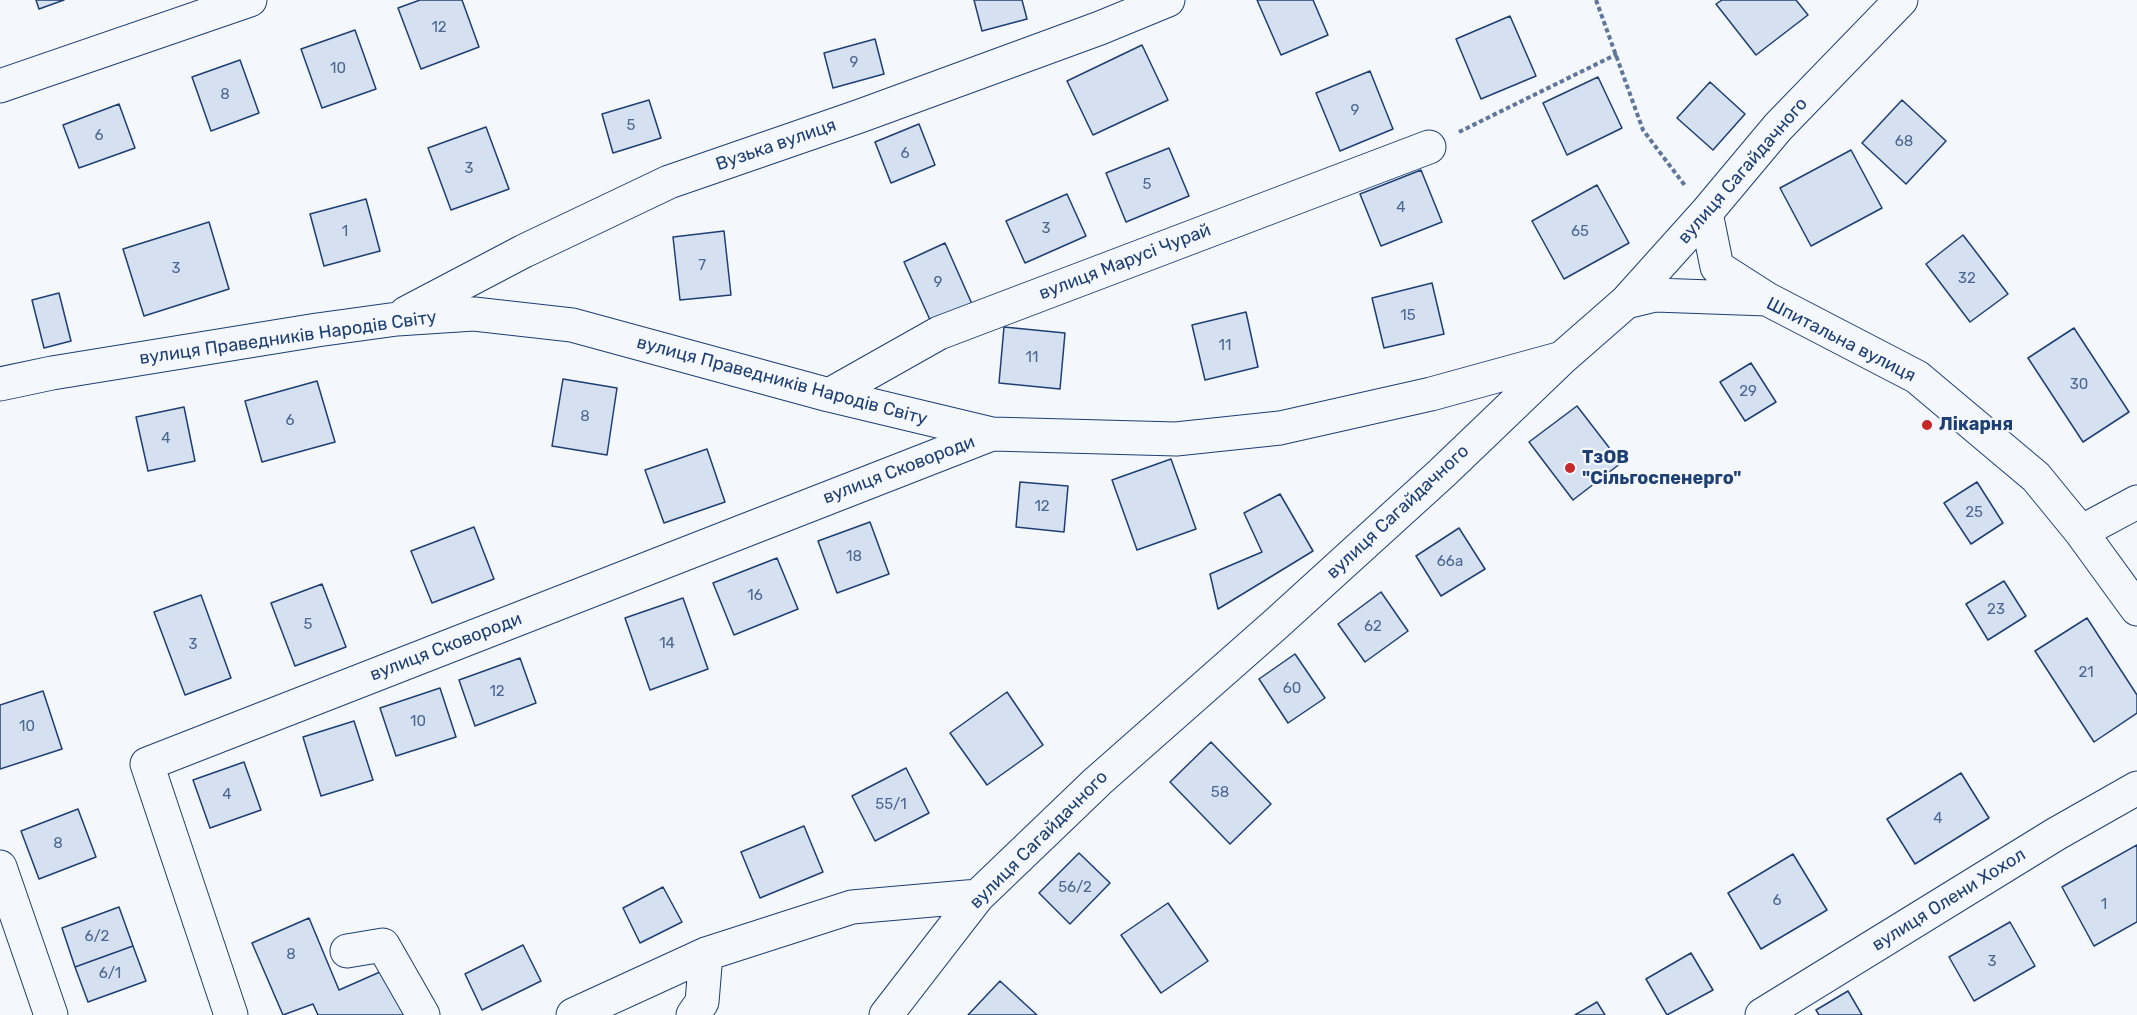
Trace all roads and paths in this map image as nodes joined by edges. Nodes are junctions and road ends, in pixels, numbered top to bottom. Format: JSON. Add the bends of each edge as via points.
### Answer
{"nodes":[{"id":1,"x":250,"y":0,"type":"edge"},
{"id":2,"x":1168,"y":0,"type":"edge"},
{"id":3,"x":1596,"y":0,"type":"edge"},
{"id":4,"x":1901,"y":0,"type":"edge"},
{"id":5,"x":1617,"y":54,"type":"junction"},
{"id":6,"x":0,"y":86,"type":"edge"},
{"id":7,"x":1429,"y":147,"type":"joint"},
{"id":8,"x":1706,"y":213,"type":"junction"},
{"id":9,"x":1767,"y":299,"type":"junction"},
{"id":10,"x":1626,"y":302,"type":"junction"},
{"id":11,"x":397,"y":318,"type":"junction"},
{"id":12,"x":1562,"y":358,"type":"junction"},
{"id":13,"x":0,"y":384,"type":"edge"},
{"id":14,"x":829,"y":395,"type":"junction"},
{"id":15,"x":992,"y":434,"type":"junction"},
{"id":16,"x":2137,"y":502,"type":"edge"},
{"id":17,"x":2081,"y":532,"type":"junction"},
{"id":18,"x":2137,"y":609,"type":"edge"},
{"id":19,"x":2137,"y":788,"type":"edge"},
{"id":20,"x":0,"y":867,"type":"edge"},
{"id":21,"x":978,"y":897,"type":"junction"},
{"id":22,"x":347,"y":951,"type":"dead end"},
{"id":23,"x":706,"y":954,"type":"junction"},
{"id":24,"x":51,"y":1015,"type":"edge"},
{"id":25,"x":231,"y":1015,"type":"edge"},
{"id":26,"x":423,"y":1015,"type":"edge"},
{"id":27,"x":573,"y":1015,"type":"edge"},
{"id":28,"x":693,"y":1015,"type":"edge"},
{"id":29,"x":886,"y":1015,"type":"edge"},
{"id":30,"x":1762,"y":1015,"type":"edge"}],
"edges":[{"from":1,"to":6,"type":"street"},
{"from":2,"to":11,"type":"street","name":"Вузька вулиця","via":[[904,100],[669,182],[524,251]]},
{"from":3,"to":5,"type":"path"},
{"from":4,"to":8,"type":"street","name":"вулиця Сагайдачного","via":[[1778,127]]},
{"from":5,"to":7,"type":"path"},
{"from":5,"to":8,"type":"path","via":[[1643,130]]},
{"from":7,"to":14,"type":"street","name":"вулиця Марусі Чурай","via":[[939,333]]},
{"from":8,"to":9,"type":"street","via":[[1717,267]]},
{"from":8,"to":10,"type":"street","name":"вулиця Сагайдачного"},
{"from":9,"to":10,"type":"street","name":"Шпитальна вулиця","via":[[1655,296]]},
{"from":9,"to":17,"type":"street","name":"Шпитальна вулиця","via":[[1917,377],[2036,477]]},
{"from":10,"to":12,"type":"street","name":"вулиця Сагайдачного"},
{"from":11,"to":13,"type":"street","name":"вулиця Праведників Народів Світу"},
{"from":11,"to":14,"type":"street","name":"вулиця Праведників Народів Світу","via":[[474,314],[572,325]]},
{"from":12,"to":15,"type":"street","name":"вулиця Праведників Народів Світу","via":[[1431,394],[1280,428],[1176,440]]},
{"from":12,"to":21,"type":"street","name":"вулиця Сагайдачного","via":[[1442,473],[1098,781]]},
{"from":14,"to":15,"type":"street","name":"вулиця Праведників Народів Світу"},
{"from":15,"to":25,"type":"street","name":"вулиця Сковороди","via":[[147,764]]},
{"from":16,"to":17,"type":"street"},
{"from":17,"to":18,"type":"street","name":"Шпитальна вулиця"},
{"from":19,"to":30,"type":"street","name":"вулиця Олени Хохол"},
{"from":20,"to":24,"type":"street"},
{"from":21,"to":23,"type":"street","via":[[852,907]]},
{"from":21,"to":29,"type":"street","name":"вулиця Сагайдачного"},
{"from":22,"to":26,"type":"street","via":[[383,945]]},
{"from":23,"to":27,"type":"street"},
{"from":23,"to":28,"type":"street","via":[[702,1002]]}]}
